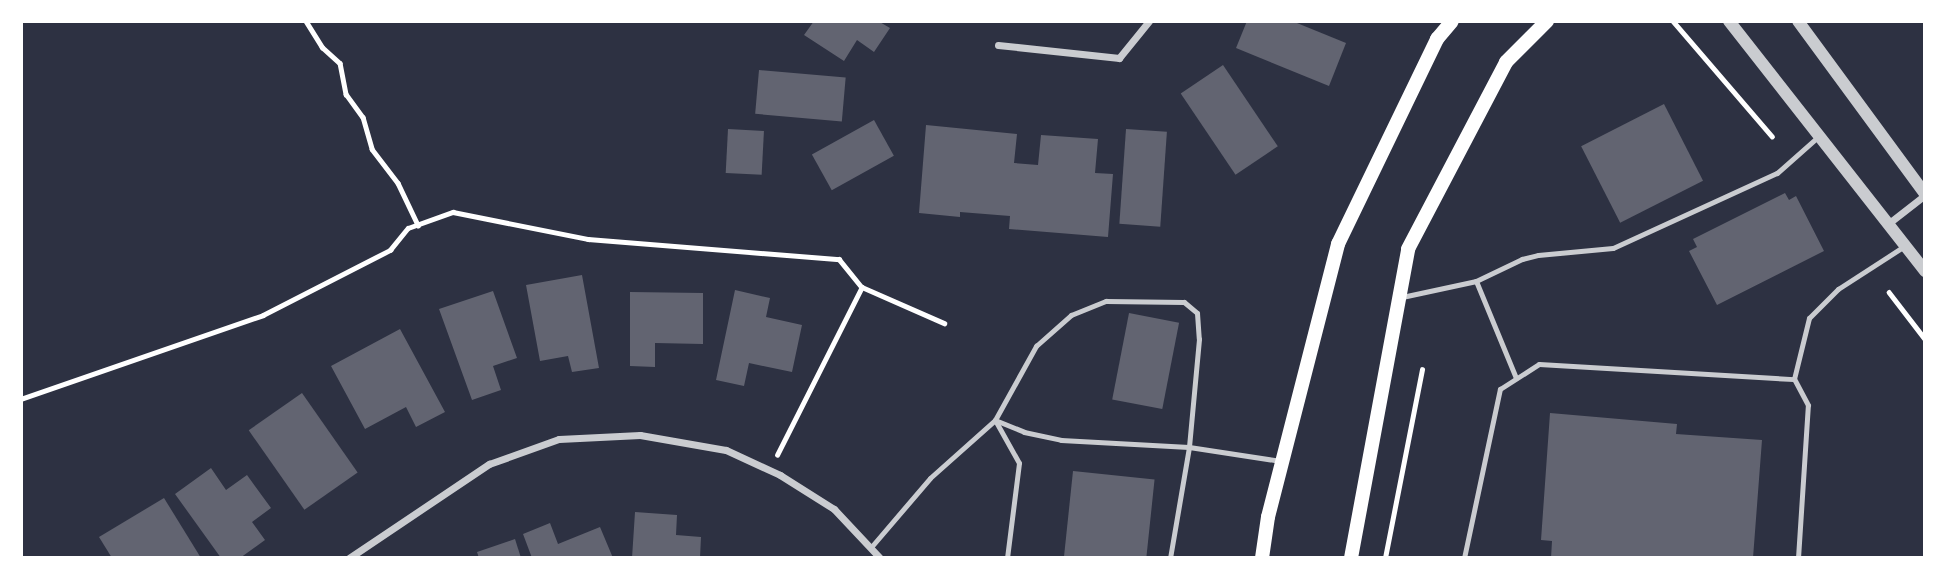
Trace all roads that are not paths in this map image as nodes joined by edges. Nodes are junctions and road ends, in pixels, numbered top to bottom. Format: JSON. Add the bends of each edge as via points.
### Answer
{"nodes":[{"id":1,"x":1149,"y":21,"type":"edge"},
{"id":2,"x":1452,"y":21,"type":"edge"},
{"id":3,"x":1547,"y":21,"type":"edge"},
{"id":4,"x":1730,"y":21,"type":"edge"},
{"id":5,"x":1798,"y":21,"type":"edge"},
{"id":6,"x":998,"y":46,"type":"dead end"},
{"id":7,"x":1819,"y":136,"type":"junction"},
{"id":8,"x":1925,"y":195,"type":"edge"},
{"id":9,"x":1889,"y":223,"type":"junction"},
{"id":10,"x":1906,"y":245,"type":"junction"},
{"id":11,"x":1925,"y":271,"type":"edge"},
{"id":12,"x":1476,"y":281,"type":"junction"},
{"id":13,"x":1399,"y":297,"type":"junction"},
{"id":14,"x":1516,"y":378,"type":"junction"},
{"id":15,"x":1794,"y":379,"type":"junction"},
{"id":16,"x":995,"y":420,"type":"junction"},
{"id":17,"x":1189,"y":447,"type":"junction"},
{"id":18,"x":1282,"y":461,"type":"junction"},
{"id":19,"x":872,"y":546,"type":"junction"},
{"id":20,"x":349,"y":558,"type":"edge"},
{"id":21,"x":880,"y":558,"type":"edge"},
{"id":22,"x":1007,"y":558,"type":"edge"},
{"id":23,"x":1170,"y":558,"type":"edge"},
{"id":24,"x":1262,"y":558,"type":"edge"},
{"id":25,"x":1351,"y":558,"type":"edge"},
{"id":26,"x":1464,"y":558,"type":"edge"},
{"id":27,"x":1798,"y":558,"type":"edge"}],
"edges":[{"from":1,"to":6,"type":"street","via":[[1119,58]]},
{"from":2,"to":18,"type":"main road","via":[[1437,39],[1338,244]]},
{"from":3,"to":13,"type":"main road","via":[[1506,62],[1408,249]]},
{"from":4,"to":7,"type":"street"},
{"from":5,"to":8,"type":"street"},
{"from":7,"to":9,"type":"street"},
{"from":7,"to":12,"type":"lane","via":[[1777,173],[1613,248],[1538,255]]},
{"from":8,"to":9,"type":"street"},
{"from":9,"to":10,"type":"street"},
{"from":10,"to":11,"type":"street"},
{"from":10,"to":15,"type":"lane","via":[[1838,289],[1809,318]]},
{"from":12,"to":13,"type":"lane"},
{"from":12,"to":14,"type":"lane"},
{"from":13,"to":25,"type":"main road"},
{"from":14,"to":15,"type":"lane","via":[[1539,364]]},
{"from":14,"to":26,"type":"lane","via":[[1500,389]]},
{"from":15,"to":27,"type":"lane","via":[[1808,405]]},
{"from":16,"to":17,"type":"lane","via":[[1061,440]]},
{"from":16,"to":17,"type":"lane","via":[[1036,346],[1071,315],[1106,301],[1184,302],[1197,313],[1199,339]]},
{"from":16,"to":19,"type":"lane","via":[[930,478]]},
{"from":16,"to":22,"type":"lane","via":[[1019,463]]},
{"from":17,"to":18,"type":"lane"},
{"from":17,"to":23,"type":"lane"},
{"from":18,"to":24,"type":"main road"},
{"from":19,"to":20,"type":"street","via":[[834,509],[770,470],[726,450],[640,435],[559,439],[489,464]]},
{"from":19,"to":21,"type":"street"}]}
